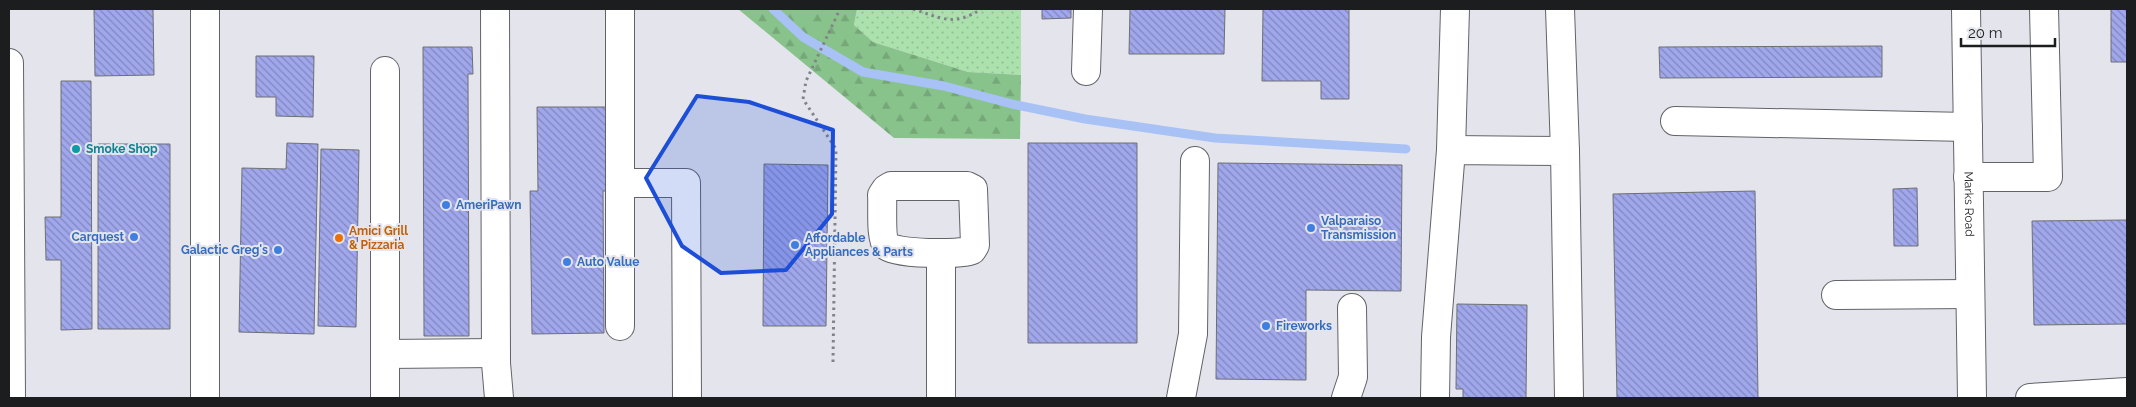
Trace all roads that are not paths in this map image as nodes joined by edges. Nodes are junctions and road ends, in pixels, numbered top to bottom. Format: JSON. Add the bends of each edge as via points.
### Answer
{"nodes":[{"id":1,"x":205,"y":9,"type":"edge"},
{"id":2,"x":495,"y":9,"type":"edge"},
{"id":3,"x":620,"y":9,"type":"edge"},
{"id":4,"x":1088,"y":9,"type":"edge"},
{"id":5,"x":1455,"y":9,"type":"edge"},
{"id":6,"x":1560,"y":9,"type":"edge"},
{"id":7,"x":1966,"y":9,"type":"edge"},
{"id":8,"x":2044,"y":9,"type":"edge"},
{"id":9,"x":9,"y":64,"type":"edge"},
{"id":10,"x":384,"y":71,"type":"dead end"},
{"id":11,"x":1086,"y":71,"type":"dead end"},
{"id":12,"x":1675,"y":121,"type":"dead end"},
{"id":13,"x":1968,"y":127,"type":"junction"},
{"id":14,"x":1451,"y":150,"type":"junction"},
{"id":15,"x":1565,"y":152,"type":"junction"},
{"id":16,"x":1195,"y":161,"type":"dead end"},
{"id":17,"x":1968,"y":177,"type":"junction"},
{"id":18,"x":620,"y":182,"type":"junction"},
{"id":19,"x":941,"y":253,"type":"dead end"},
{"id":20,"x":1970,"y":294,"type":"junction"},
{"id":21,"x":1836,"y":295,"type":"dead end"},
{"id":22,"x":1352,"y":308,"type":"dead end"},
{"id":23,"x":620,"y":326,"type":"dead end"},
{"id":24,"x":496,"y":353,"type":"junction"},
{"id":25,"x":385,"y":354,"type":"junction"},
{"id":26,"x":2127,"y":392,"type":"edge"},
{"id":27,"x":11,"y":398,"type":"edge"},
{"id":28,"x":205,"y":398,"type":"edge"},
{"id":29,"x":385,"y":398,"type":"edge"},
{"id":30,"x":499,"y":398,"type":"edge"},
{"id":31,"x":687,"y":398,"type":"edge"},
{"id":32,"x":941,"y":398,"type":"edge"},
{"id":33,"x":1181,"y":398,"type":"edge"},
{"id":34,"x":1346,"y":398,"type":"edge"},
{"id":35,"x":1435,"y":398,"type":"edge"},
{"id":36,"x":1569,"y":398,"type":"edge"},
{"id":37,"x":1972,"y":398,"type":"edge"},
{"id":38,"x":2030,"y":398,"type":"edge"}],
"edges":[{"from":1,"to":28,"type":"street"},
{"from":2,"to":24,"type":"street"},
{"from":3,"to":18,"type":"street"},
{"from":4,"to":11,"type":"street"},
{"from":5,"to":14,"type":"street"},
{"from":6,"to":15,"type":"street"},
{"from":7,"to":13,"type":"street","name":"Marks Road"},
{"from":8,"to":17,"type":"street","via":[[2048,177]]},
{"from":9,"to":27,"type":"street"},
{"from":10,"to":25,"type":"street"},
{"from":12,"to":13,"type":"street"},
{"from":13,"to":17,"type":"street","name":"Marks Road"},
{"from":14,"to":15,"type":"street"},
{"from":14,"to":35,"type":"street","via":[[1436,337]]},
{"from":15,"to":36,"type":"street"},
{"from":16,"to":33,"type":"street","via":[[1193,334]]},
{"from":17,"to":20,"type":"street","name":"Marks Road"},
{"from":18,"to":23,"type":"street"},
{"from":18,"to":31,"type":"street","via":[[686,183]]},
{"from":19,"to":32,"type":"street"},
{"from":20,"to":21,"type":"street"},
{"from":20,"to":37,"type":"street","name":"Marks Road"},
{"from":22,"to":34,"type":"street","via":[[1354,377]]},
{"from":24,"to":25,"type":"street"},
{"from":24,"to":30,"type":"street"},
{"from":25,"to":29,"type":"street"},
{"from":26,"to":38,"type":"street"}]}
